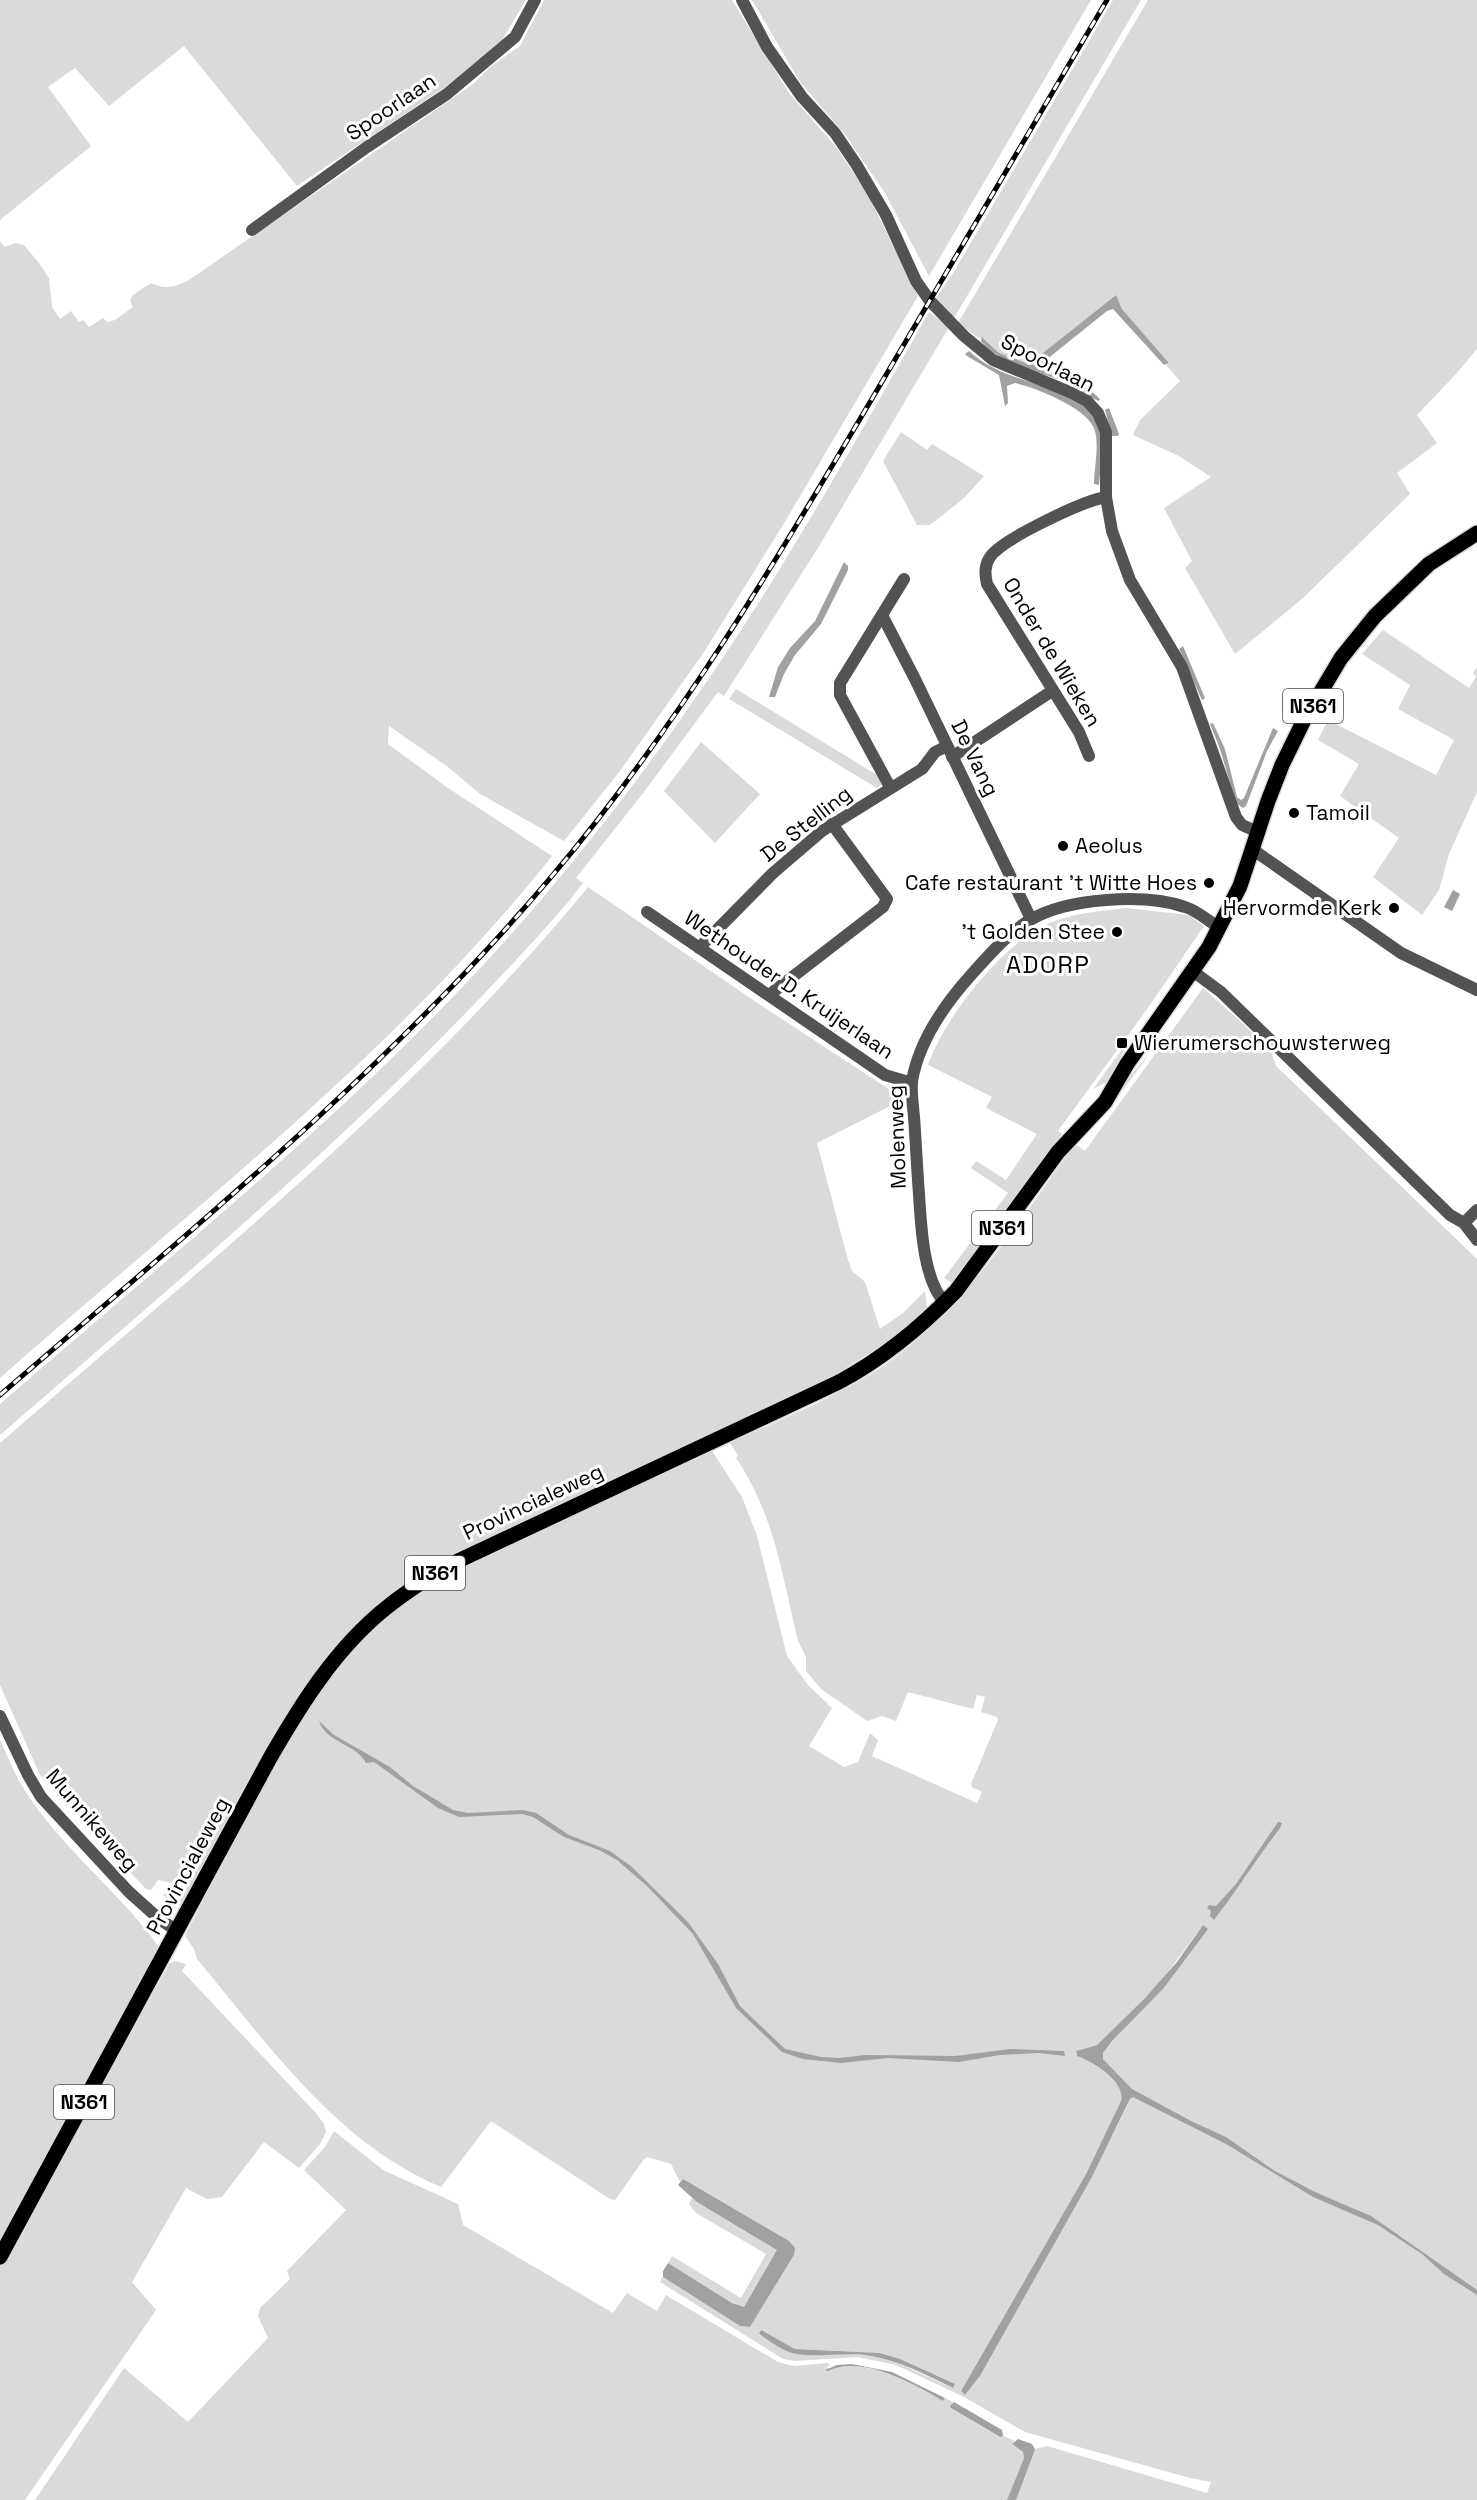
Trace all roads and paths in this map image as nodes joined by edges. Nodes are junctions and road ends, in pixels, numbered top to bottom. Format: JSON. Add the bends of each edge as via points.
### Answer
{"nodes":[{"id":1,"x":535,"y":0,"type":"edge"},
{"id":2,"x":742,"y":0,"type":"edge"},
{"id":3,"x":252,"y":230,"type":"dead end"},
{"id":4,"x":1106,"y":497,"type":"junction"},
{"id":5,"x":1477,"y":533,"type":"edge"},
{"id":6,"x":904,"y":579,"type":"dead end"},
{"id":7,"x":882,"y":615,"type":"junction"},
{"id":8,"x":1052,"y":690,"type":"junction"},
{"id":9,"x":950,"y":751,"type":"junction"},
{"id":10,"x":1089,"y":756,"type":"dead end"},
{"id":11,"x":890,"y":787,"type":"junction"},
{"id":12,"x":831,"y":824,"type":"junction"},
{"id":13,"x":1258,"y":832,"type":"junction"},
{"id":14,"x":1252,"y":849,"type":"junction"},
{"id":15,"x":647,"y":912,"type":"dead end"},
{"id":16,"x":1031,"y":919,"type":"junction"},
{"id":17,"x":1220,"y":928,"type":"junction"},
{"id":18,"x":699,"y":948,"type":"junction"},
{"id":19,"x":1194,"y":972,"type":"junction"},
{"id":20,"x":1477,"y":990,"type":"edge"},
{"id":21,"x":769,"y":995,"type":"junction"},
{"id":22,"x":912,"y":1083,"type":"junction"},
{"id":23,"x":1477,"y":1210,"type":"edge"},
{"id":24,"x":1464,"y":1223,"type":"junction"},
{"id":25,"x":1477,"y":1240,"type":"edge"},
{"id":26,"x":945,"y":1303,"type":"junction"},
{"id":27,"x":0,"y":1716,"type":"edge"},
{"id":28,"x":177,"y":1931,"type":"junction"},
{"id":29,"x":0,"y":2257,"type":"edge"}],
"edges":[{"from":1,"to":3,"type":"street","name":"Spoorlaan","via":[[515,37],[447,94]]},
{"from":2,"to":4,"type":"street","name":"Spoorlaan","via":[[766,47],[856,164],[930,301],[993,360],[1072,393],[1098,413],[1107,438]]},
{"from":4,"to":8,"type":"street","name":"Onder de Wieken","via":[[1089,500],[1025,532],[990,556],[985,569],[987,584]]},
{"from":4,"to":13,"type":"street","name":"Spoorlaan","via":[[1112,531],[1130,580],[1182,667],[1236,817],[1242,825]]},
{"from":5,"to":13,"type":"main road","name":"Provincialeweg","number":"N361","via":[[1429,564],[1375,616],[1341,658],[1282,765]]},
{"from":6,"to":7,"type":"street"},
{"from":7,"to":9,"type":"street","name":"De Vang"},
{"from":7,"to":11,"type":"street","via":[[840,683],[840,695]]},
{"from":8,"to":9,"type":"street","name":"De Stelling"},
{"from":8,"to":10,"type":"street","name":"Onder de Wieken","via":[[1079,732]]},
{"from":9,"to":11,"type":"street","name":"De Stelling","via":[[935,752],[922,770]]},
{"from":9,"to":16,"type":"street","name":"De Vang"},
{"from":11,"to":12,"type":"street","name":"De Stelling"},
{"from":12,"to":18,"type":"street","name":"De Stelling","via":[[773,873]]},
{"from":12,"to":21,"type":"street","via":[[887,899],[884,908]]},
{"from":13,"to":14,"type":"main road","name":"Provincialeweg","number":"N361"},
{"from":14,"to":17,"type":"main road","name":"Provincialeweg","number":"N361"},
{"from":14,"to":20,"type":"street","via":[[1394,948]]},
{"from":15,"to":18,"type":"street","name":"Wethouder D. Kruijerlaan"},
{"from":16,"to":17,"type":"street","name":"Molenweg","via":[[1097,901],[1139,899],[1187,907]]},
{"from":16,"to":22,"type":"street","name":"Molenweg","via":[[1002,942],[960,987],[932,1026]]},
{"from":17,"to":19,"type":"main road","name":"Provincialeweg","number":"N361"},
{"from":18,"to":21,"type":"street","name":"Wethouder D. Kruijerlaan"},
{"from":19,"to":24,"type":"street","via":[[1221,992],[1450,1215]]},
{"from":19,"to":26,"type":"main road","name":"Provincialeweg","number":"N361","via":[[1127,1064],[1083,1112],[1058,1152]]},
{"from":21,"to":22,"type":"street","name":"Wethouder D. Kruijerlaan","via":[[885,1075]]},
{"from":22,"to":26,"type":"street","name":"Molenweg","via":[[923,1233],[932,1283]]},
{"from":23,"to":24,"type":"street"},
{"from":24,"to":25,"type":"street"},
{"from":26,"to":28,"type":"main road","name":"Provincialeweg","number":"N361","via":[[892,1350],[855,1374],[483,1548],[443,1568],[385,1609],[331,1666],[293,1718]]},
{"from":27,"to":28,"type":"street","name":"Munnikeweg","via":[[41,1797],[129,1892]]},
{"from":28,"to":29,"type":"main road","name":"Provincialeweg","number":"N361"}]}
